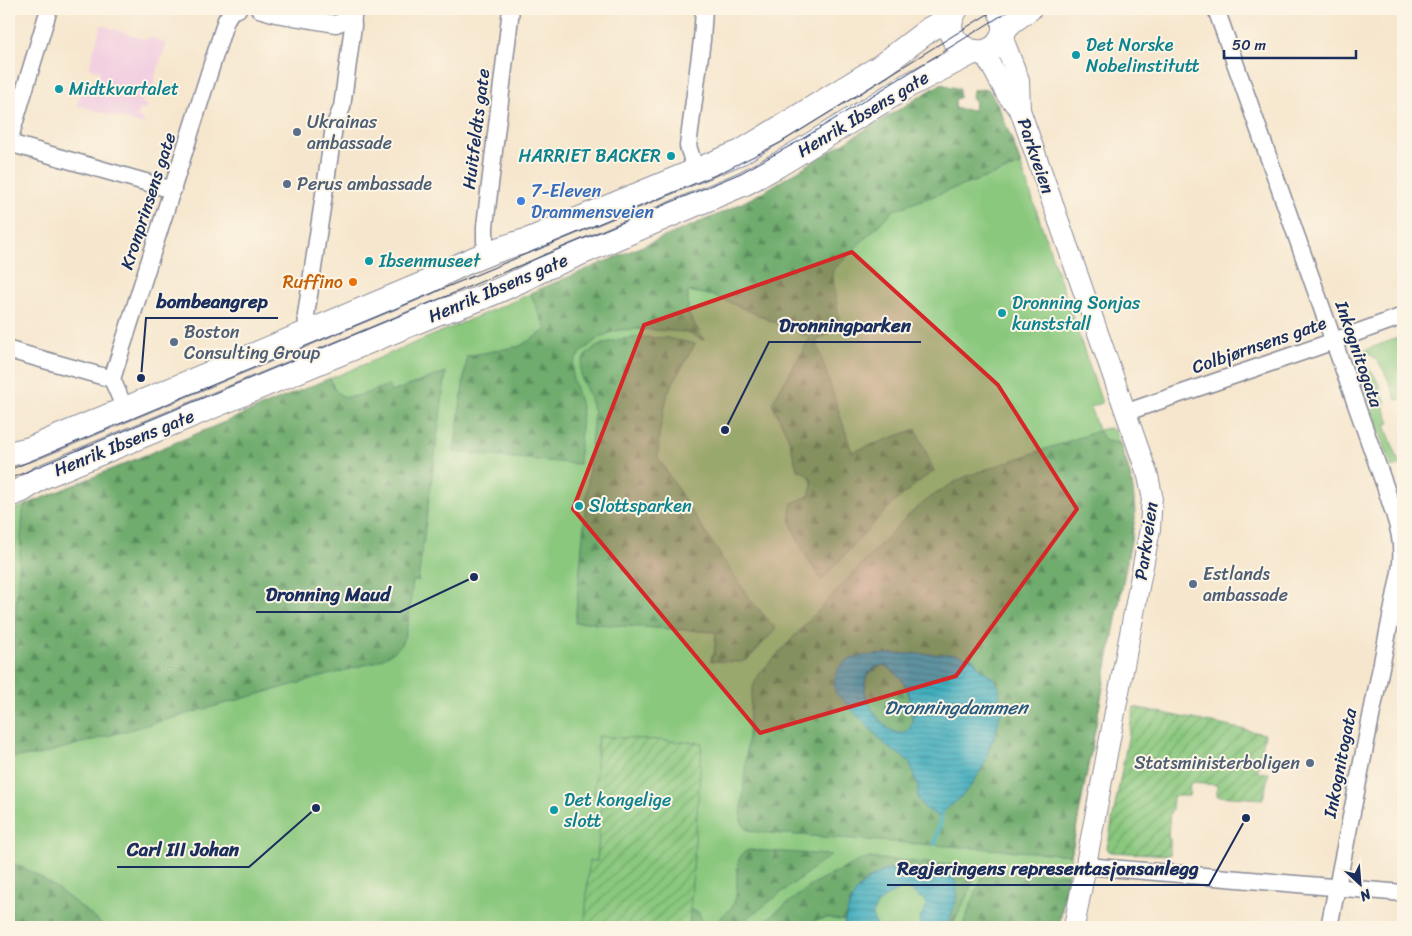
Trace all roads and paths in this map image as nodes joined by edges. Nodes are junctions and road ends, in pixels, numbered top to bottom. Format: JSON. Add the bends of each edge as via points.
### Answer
{"nodes":[{"id":1,"x":49,"y":9,"type":"edge"},
{"id":2,"x":238,"y":9,"type":"edge"},
{"id":3,"x":259,"y":9,"type":"edge"},
{"id":4,"x":511,"y":9,"type":"edge"},
{"id":5,"x":704,"y":9,"type":"edge"},
{"id":6,"x":1029,"y":9,"type":"edge"},
{"id":7,"x":1216,"y":9,"type":"edge"},
{"id":8,"x":949,"y":12,"type":"edge"},
{"id":9,"x":353,"y":17,"type":"edge"},
{"id":10,"x":1002,"y":25,"type":"edge"},
{"id":11,"x":978,"y":52,"type":"junction"},
{"id":12,"x":1020,"y":110,"type":"junction"},
{"id":13,"x":9,"y":142,"type":"edge"},
{"id":14,"x":696,"y":171,"type":"junction"},
{"id":15,"x":173,"y":190,"type":"junction"},
{"id":16,"x":489,"y":253,"type":"junction"},
{"id":17,"x":1403,"y":316,"type":"edge"},
{"id":18,"x":308,"y":332,"type":"junction"},
{"id":19,"x":1334,"y":341,"type":"junction"},
{"id":20,"x":9,"y":350,"type":"edge"},
{"id":21,"x":112,"y":379,"type":"junction"},
{"id":22,"x":125,"y":410,"type":"junction"},
{"id":23,"x":1126,"y":412,"type":"junction"},
{"id":24,"x":9,"y":454,"type":"edge"},
{"id":25,"x":9,"y":495,"type":"edge"},
{"id":26,"x":1402,"y":538,"type":"edge"},
{"id":27,"x":1086,"y":866,"type":"junction"},
{"id":28,"x":1336,"y":888,"type":"junction"},
{"id":29,"x":1403,"y":894,"type":"edge"},
{"id":30,"x":1074,"y":927,"type":"edge"},
{"id":31,"x":1329,"y":927,"type":"edge"}],
"edges":[{"from":1,"to":13,"type":"street"},
{"from":2,"to":15,"type":"street","name":"Kronprinsens gate","via":[[232,10],[226,20]]},
{"from":3,"to":9,"type":"street","via":[[336,24]]},
{"from":4,"to":16,"type":"street","name":"Huitfeldts gate","via":[[485,226]]},
{"from":5,"to":14,"type":"street","via":[[688,146]]},
{"from":6,"to":10,"type":"main road"},
{"from":7,"to":19,"type":"street","name":"Inkognitogata"},
{"from":8,"to":11,"type":"main road","via":[[954,40],[960,47]]},
{"from":8,"to":14,"type":"main road","name":"Henrik Ibsens gate","via":[[880,67],[766,138]]},
{"from":9,"to":18,"type":"street","via":[[342,107],[334,128],[306,315]]},
{"from":10,"to":11,"type":"main road","name":"Henrik Ibsens gate","via":[[996,45]]},
{"from":10,"to":12,"type":"street","name":"Parkveien","via":[[1018,80]]},
{"from":11,"to":12,"type":"street","name":"Parkveien","via":[[992,66],[1007,95]]},
{"from":11,"to":25,"type":"main road","name":"Henrik Ibsens gate","via":[[907,86],[778,165],[727,192],[464,305],[437,313],[42,477]]},
{"from":12,"to":23,"type":"street","name":"Parkveien"},
{"from":13,"to":15,"type":"street"},
{"from":14,"to":16,"type":"main road","name":"Henrik Ibsens gate","via":[[529,240]]},
{"from":15,"to":21,"type":"street","name":"Kronprinsens gate"},
{"from":16,"to":18,"type":"main road","name":"Henrik Ibsens gate"},
{"from":17,"to":19,"type":"street","name":"Colbjørnsens gate"},
{"from":18,"to":22,"type":"main road","name":"Henrik Ibsens gate"},
{"from":19,"to":23,"type":"street","name":"Colbjørnsens gate"},
{"from":19,"to":26,"type":"street","name":"Inkognitogata"},
{"from":20,"to":21,"type":"street"},
{"from":21,"to":22,"type":"street"},
{"from":22,"to":24,"type":"main road","name":"Henrik Ibsens gate","via":[[30,449]]},
{"from":23,"to":27,"type":"street","name":"Parkveien","via":[[1148,476],[1152,511]]},
{"from":26,"to":28,"type":"street","name":"Inkognitogata","via":[[1400,572]]},
{"from":27,"to":28,"type":"street"},
{"from":27,"to":30,"type":"street","name":"Parkveien"},
{"from":28,"to":29,"type":"street"},
{"from":28,"to":31,"type":"street","name":"Inkognitogata"}]}
